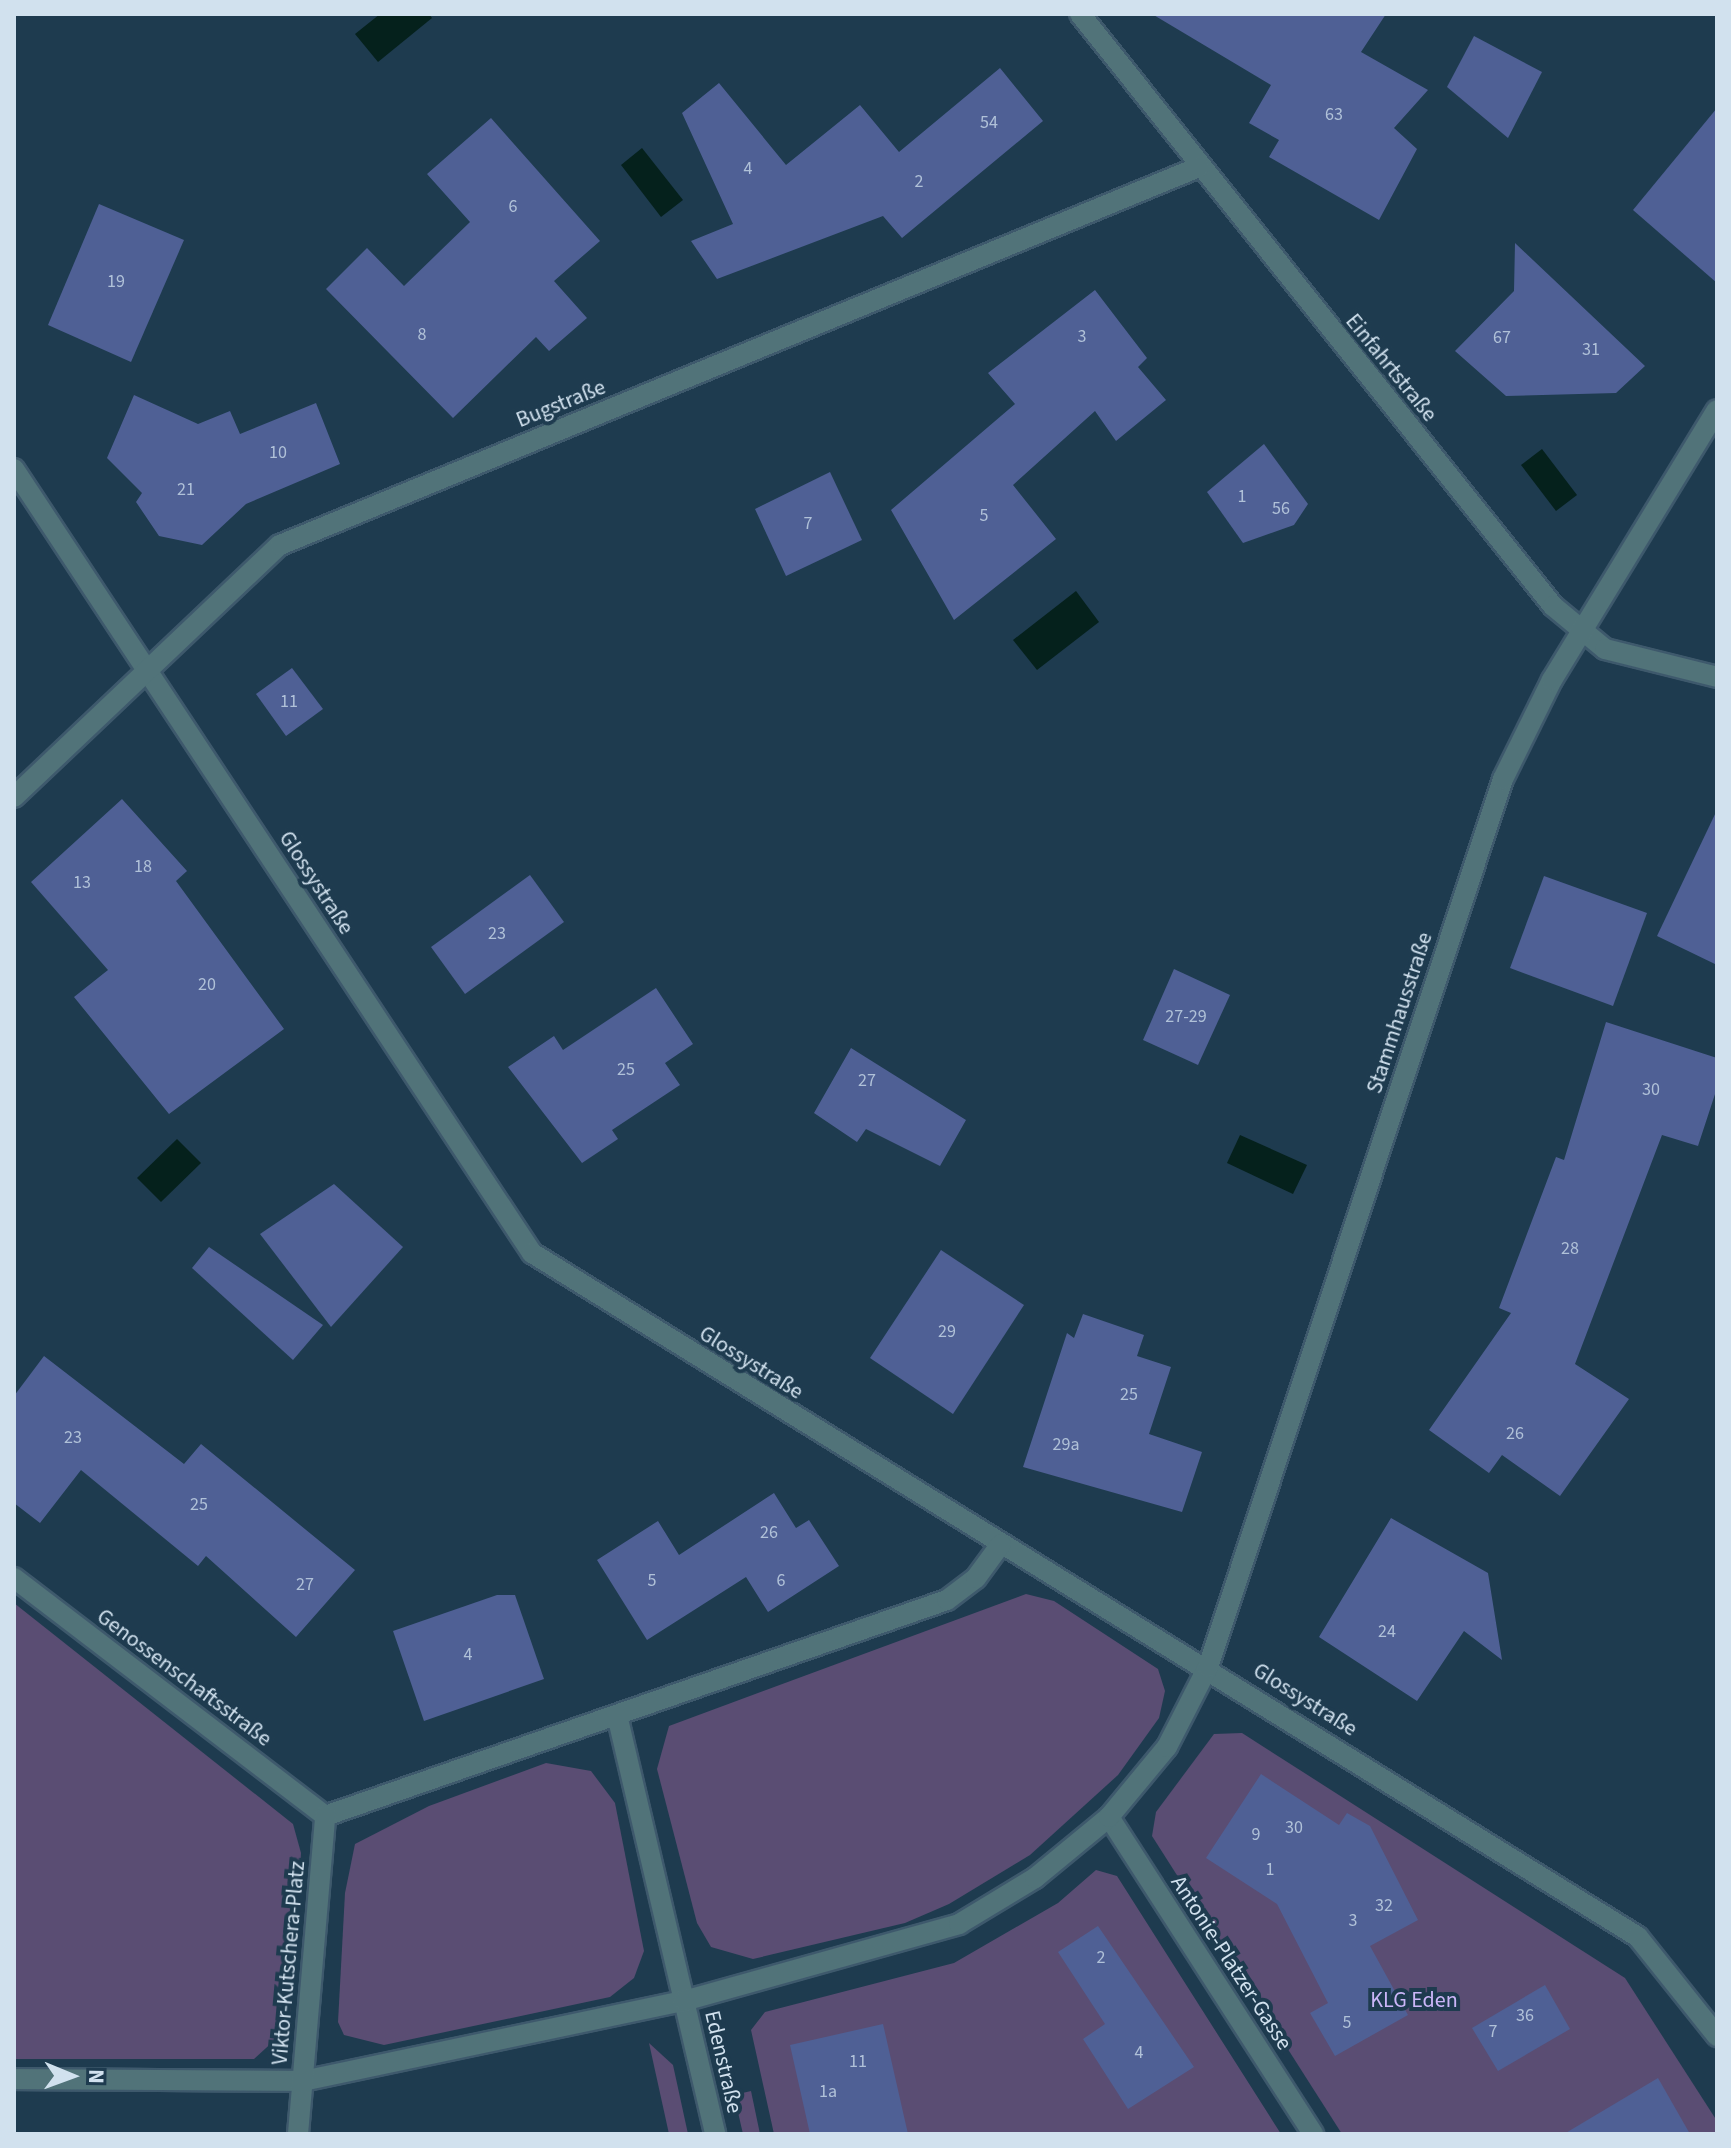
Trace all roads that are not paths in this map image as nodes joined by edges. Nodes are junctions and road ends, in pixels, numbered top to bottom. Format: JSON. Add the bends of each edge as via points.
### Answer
{"nodes":[{"id":1,"x":1080,"y":14,"type":"edge"},
{"id":2,"x":1199,"y":167,"type":"junction"},
{"id":3,"x":1717,"y":410,"type":"edge"},
{"id":4,"x":14,"y":469,"type":"edge"},
{"id":5,"x":1583,"y":632,"type":"junction"},
{"id":6,"x":147,"y":669,"type":"junction"},
{"id":7,"x":1717,"y":677,"type":"edge"},
{"id":8,"x":14,"y":797,"type":"edge"},
{"id":9,"x":1001,"y":1544,"type":"junction"},
{"id":10,"x":14,"y":1578,"type":"edge"},
{"id":11,"x":1208,"y":1667,"type":"junction"},
{"id":12,"x":617,"y":1715,"type":"junction"},
{"id":13,"x":325,"y":1816,"type":"junction"},
{"id":14,"x":1109,"y":1817,"type":"junction"},
{"id":15,"x":684,"y":2001,"type":"junction"},
{"id":16,"x":1717,"y":2036,"type":"edge"},
{"id":17,"x":14,"y":2079,"type":"edge"},
{"id":18,"x":303,"y":2081,"type":"junction"},
{"id":19,"x":298,"y":2134,"type":"edge"},
{"id":20,"x":715,"y":2134,"type":"edge"},
{"id":21,"x":1313,"y":2134,"type":"edge"}],
"edges":[{"from":1,"to":2,"type":"street","name":"Einfahrtstraße"},
{"from":2,"to":5,"type":"street","name":"Einfahrtstraße","via":[[1526,576]]},
{"from":2,"to":6,"type":"street","name":"Bugstraße","via":[[280,545]]},
{"from":3,"to":5,"type":"street","name":"Stammhausstraße"},
{"from":4,"to":6,"type":"street","name":"Glossystraße"},
{"from":5,"to":7,"type":"street","name":"Einfahrtstraße","via":[[1629,658]]},
{"from":5,"to":11,"type":"street","name":"Stammhausstraße","via":[[1503,779]]},
{"from":6,"to":8,"type":"street","name":"Bugstraße"},
{"from":6,"to":9,"type":"street","name":"Glossystraße","via":[[532,1253]]},
{"from":9,"to":11,"type":"street","name":"Glossystraße"},
{"from":9,"to":12,"type":"street","via":[[976,1578],[947,1600]]},
{"from":10,"to":13,"type":"street","name":"Genossenschaftsstraße"},
{"from":11,"to":14,"type":"street","name":"Viktor-Kutschera-Platz","via":[[1167,1747]]},
{"from":11,"to":16,"type":"street","name":"Glossystraße","via":[[1638,1937]]},
{"from":12,"to":13,"type":"street"},
{"from":12,"to":15,"type":"street"},
{"from":13,"to":18,"type":"street","name":"Viktor-Kutschera-Platz"},
{"from":14,"to":15,"type":"street","name":"Viktor-Kutschera-Platz","via":[[1035,1878],[959,1924]]},
{"from":14,"to":21,"type":"street","name":"Antonie-Platzer-Gasse"},
{"from":15,"to":18,"type":"street","name":"Viktor-Kutschera-Platz"},
{"from":15,"to":20,"type":"street","name":"Edenstraße"},
{"from":17,"to":18,"type":"street"},
{"from":18,"to":19,"type":"street"}]}
